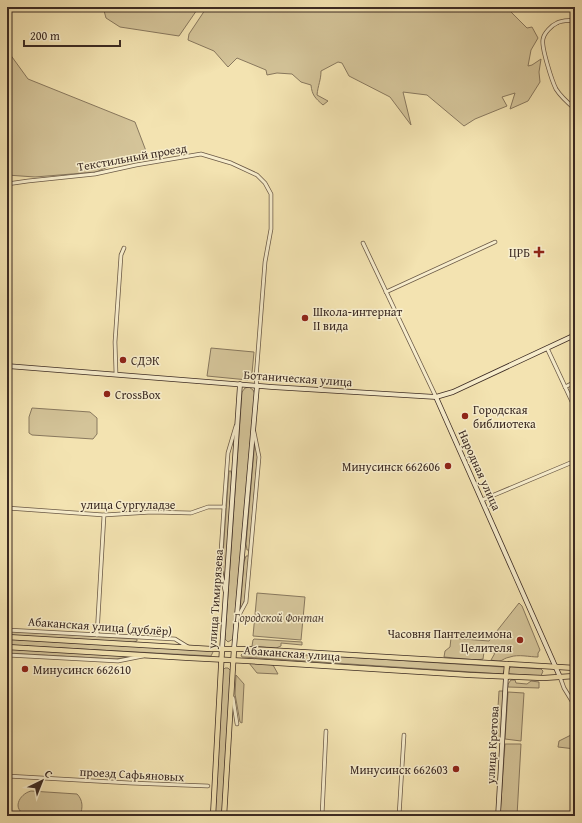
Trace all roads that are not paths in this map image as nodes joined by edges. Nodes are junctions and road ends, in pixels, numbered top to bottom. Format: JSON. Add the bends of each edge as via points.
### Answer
{"nodes":[{"id":1,"x":575,"y":20,"type":"edge"},
{"id":2,"x":575,"y":109,"type":"edge"},
{"id":3,"x":7,"y":184,"type":"edge"},
{"id":4,"x":495,"y":242,"type":"dead end"},
{"id":5,"x":363,"y":243,"type":"dead end"},
{"id":6,"x":124,"y":248,"type":"dead end"},
{"id":7,"x":386,"y":292,"type":"junction"},
{"id":8,"x":575,"y":335,"type":"edge"},
{"id":9,"x":547,"y":348,"type":"junction"},
{"id":10,"x":7,"y":366,"type":"edge"},
{"id":11,"x":116,"y":374,"type":"junction"},
{"id":12,"x":575,"y":382,"type":"edge"},
{"id":13,"x":240,"y":384,"type":"junction"},
{"id":14,"x":257,"y":386,"type":"junction"},
{"id":15,"x":565,"y":387,"type":"junction"},
{"id":16,"x":436,"y":397,"type":"junction"},
{"id":17,"x":575,"y":408,"type":"edge"},
{"id":18,"x":238,"y":420,"type":"junction"},
{"id":19,"x":253,"y":428,"type":"junction"},
{"id":20,"x":575,"y":461,"type":"edge"},
{"id":21,"x":482,"y":500,"type":"junction"},
{"id":22,"x":224,"y":507,"type":"junction"},
{"id":23,"x":7,"y":508,"type":"edge"},
{"id":24,"x":104,"y":515,"type":"junction"},
{"id":25,"x":225,"y":594,"type":"junction"},
{"id":26,"x":236,"y":620,"type":"junction"},
{"id":27,"x":7,"y":630,"type":"edge"},
{"id":28,"x":96,"y":635,"type":"junction"},
{"id":29,"x":7,"y":637,"type":"edge"},
{"id":30,"x":7,"y":647,"type":"edge"},
{"id":31,"x":190,"y":648,"type":"junction"},
{"id":32,"x":222,"y":649,"type":"junction"},
{"id":33,"x":234,"y":649,"type":"junction"},
{"id":34,"x":7,"y":655,"type":"edge"},
{"id":35,"x":147,"y":656,"type":"junction"},
{"id":36,"x":221,"y":660,"type":"junction"},
{"id":37,"x":234,"y":660,"type":"junction"},
{"id":38,"x":507,"y":664,"type":"junction"},
{"id":39,"x":542,"y":666,"type":"junction"},
{"id":40,"x":554,"y":666,"type":"junction"},
{"id":41,"x":575,"y":668,"type":"edge"},
{"id":42,"x":506,"y":676,"type":"junction"},
{"id":43,"x":575,"y":676,"type":"edge"},
{"id":44,"x":560,"y":677,"type":"junction"},
{"id":45,"x":543,"y":678,"type":"junction"},
{"id":46,"x":232,"y":693,"type":"junction"},
{"id":47,"x":575,"y":706,"type":"edge"},
{"id":48,"x":237,"y":724,"type":"dead end"},
{"id":49,"x":326,"y":731,"type":"dead end"},
{"id":50,"x":404,"y":735,"type":"dead end"},
{"id":51,"x":7,"y":776,"type":"edge"},
{"id":52,"x":208,"y":786,"type":"dead end"},
{"id":53,"x":213,"y":816,"type":"edge"},
{"id":54,"x":224,"y":816,"type":"edge"},
{"id":55,"x":322,"y":816,"type":"edge"},
{"id":56,"x":399,"y":816,"type":"edge"},
{"id":57,"x":498,"y":816,"type":"edge"}],
"edges":[{"from":1,"to":2,"type":"street","via":[[557,22],[543,39],[543,48],[556,89]]},
{"from":3,"to":14,"type":"street","name":"Текстильный проезд","via":[[95,174],[201,154],[231,163],[257,175],[271,194],[271,229],[262,292]]},
{"from":4,"to":7,"type":"street"},
{"from":5,"to":7,"type":"street","name":"Народная улица"},
{"from":6,"to":11,"type":"street","via":[[121,256],[115,342]]},
{"from":7,"to":16,"type":"street","name":"Народная улица"},
{"from":8,"to":9,"type":"street","name":"Ботаническая улица"},
{"from":9,"to":15,"type":"street"},
{"from":9,"to":16,"type":"street","name":"Ботаническая улица","via":[[453,392]]},
{"from":10,"to":11,"type":"street","name":"Ботаническая улица"},
{"from":11,"to":13,"type":"street","name":"Ботаническая улица"},
{"from":12,"to":15,"type":"street"},
{"from":13,"to":14,"type":"street","name":"Ботаническая улица"},
{"from":13,"to":18,"type":"street","name":"улица Тимирязева"},
{"from":14,"to":16,"type":"street","name":"Ботаническая улица"},
{"from":14,"to":19,"type":"street","name":"улица Тимирязева"},
{"from":15,"to":17,"type":"street"},
{"from":16,"to":21,"type":"street","name":"Народная улица"},
{"from":18,"to":22,"type":"street","via":[[228,453]]},
{"from":18,"to":25,"type":"street","name":"улица Тимирязева"},
{"from":19,"to":26,"type":"street","name":"улица Тимирязева"},
{"from":19,"to":26,"type":"street","via":[[259,457],[248,587],[246,602]]},
{"from":20,"to":21,"type":"street"},
{"from":21,"to":40,"type":"street","name":"Народная улица"},
{"from":22,"to":24,"type":"street","name":"улица Сургуладзе","via":[[208,507],[191,513]]},
{"from":22,"to":25,"type":"street","via":[[220,567]]},
{"from":23,"to":24,"type":"street","name":"улица Сургуладзе"},
{"from":24,"to":28,"type":"street"},
{"from":25,"to":32,"type":"street","name":"улица Тимирязева"},
{"from":26,"to":33,"type":"street","name":"улица Тимирязева"},
{"from":27,"to":28,"type":"street","name":"Абаканская улица (дублёр)"},
{"from":28,"to":31,"type":"street","name":"Абаканская улица (дублёр)","via":[[175,639]]},
{"from":29,"to":31,"type":"main road","name":"Абаканская улица"},
{"from":30,"to":35,"type":"main road","name":"Абаканская улица"},
{"from":31,"to":32,"type":"main road","name":"Абаканская улица"},
{"from":32,"to":33,"type":"main road","name":"Абаканская улица"},
{"from":32,"to":36,"type":"main road","name":"улица Тимирязева"},
{"from":33,"to":37,"type":"main road","name":"улица Тимирязева"},
{"from":33,"to":38,"type":"main road","name":"Абаканская улица"},
{"from":34,"to":35,"type":"street","via":[[118,661]]},
{"from":35,"to":36,"type":"main road","name":"Абаканская улица"},
{"from":36,"to":37,"type":"main road","name":"Абаканская улица"},
{"from":36,"to":53,"type":"main road","name":"улица Тимирязева"},
{"from":37,"to":42,"type":"main road","name":"Абаканская улица"},
{"from":37,"to":46,"type":"main road","name":"улица Тимирязева"},
{"from":38,"to":39,"type":"main road","name":"Абаканская улица"},
{"from":38,"to":42,"type":"main road"},
{"from":39,"to":40,"type":"main road","name":"Абаканская улица"},
{"from":39,"to":45,"type":"main road","via":[[547,672]]},
{"from":40,"to":41,"type":"main road","name":"Абаканская улица"},
{"from":40,"to":44,"type":"street","name":"Народная улица"},
{"from":42,"to":45,"type":"main road","name":"Абаканская улица"},
{"from":42,"to":57,"type":"street","name":"улица Кретова"},
{"from":43,"to":44,"type":"main road","name":"Абаканская улица"},
{"from":44,"to":45,"type":"main road","name":"Абаканская улица"},
{"from":44,"to":47,"type":"street","name":"Народная улица"},
{"from":46,"to":48,"type":"street"},
{"from":46,"to":54,"type":"main road","name":"улица Тимирязева"},
{"from":49,"to":55,"type":"street"},
{"from":50,"to":56,"type":"street"},
{"from":51,"to":52,"type":"street","name":"проезд Сафьяновых"}]}
